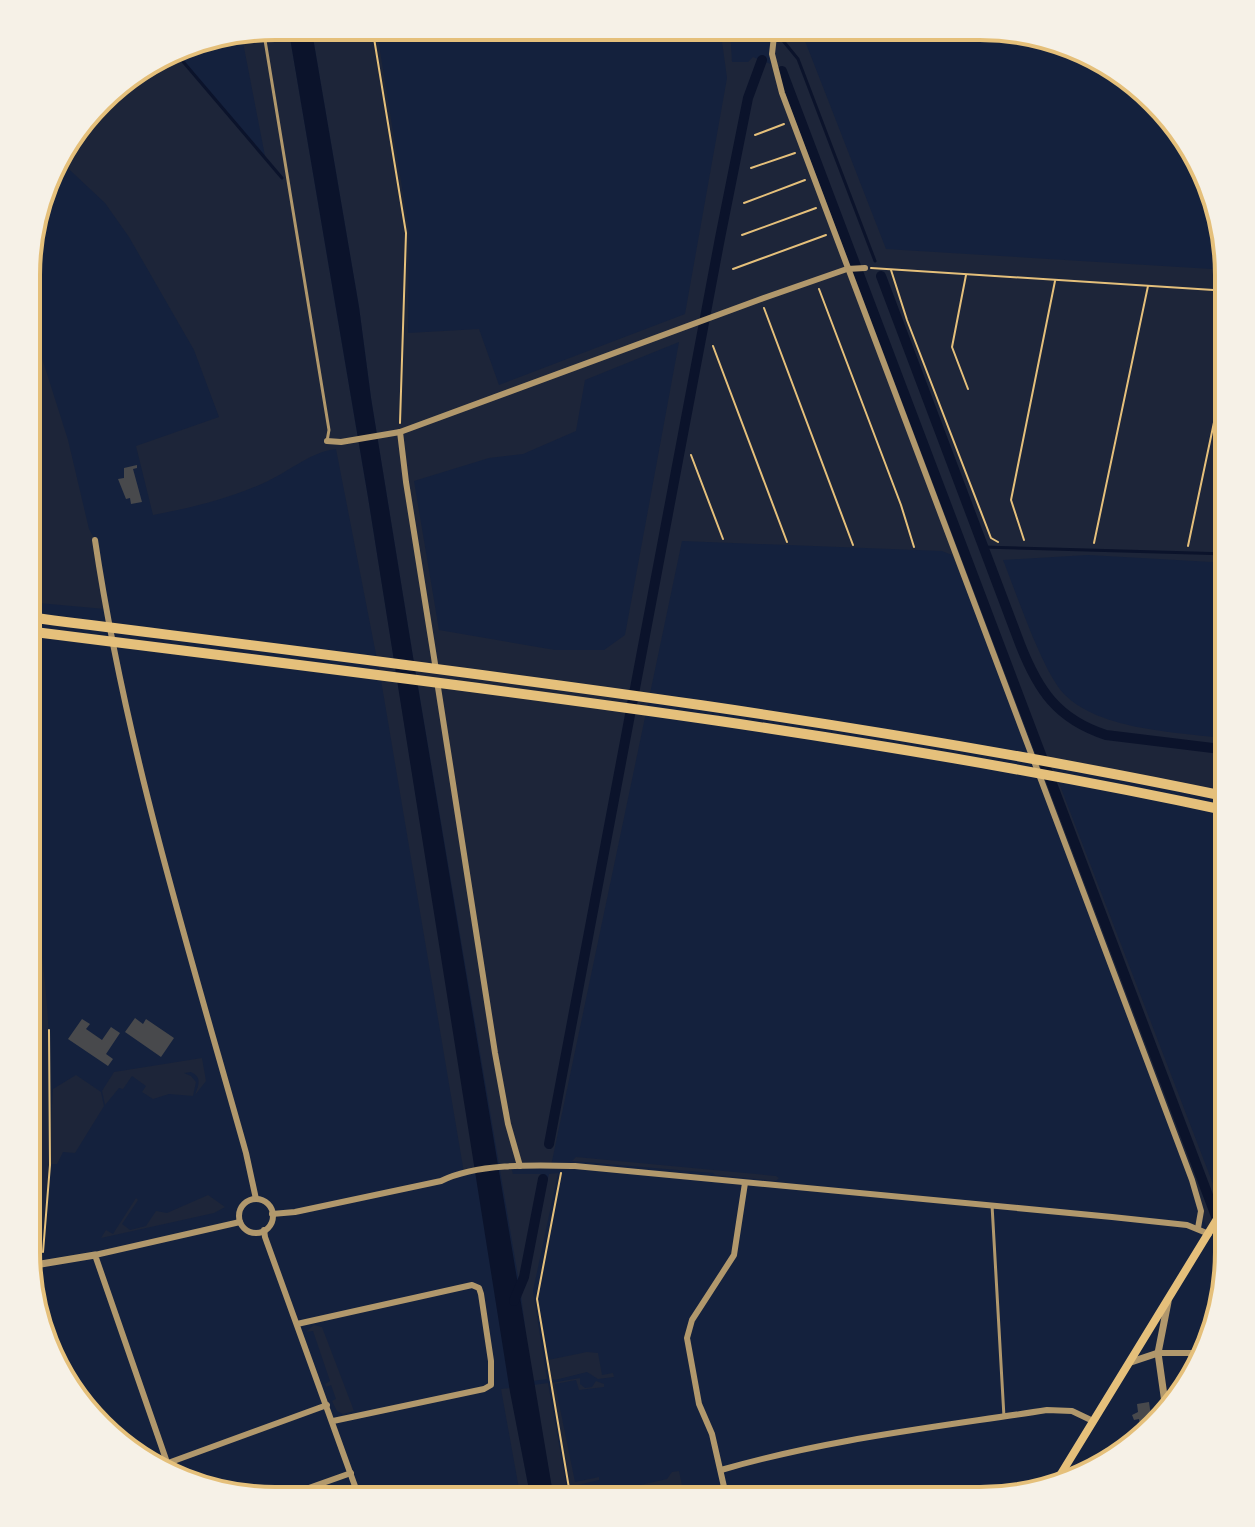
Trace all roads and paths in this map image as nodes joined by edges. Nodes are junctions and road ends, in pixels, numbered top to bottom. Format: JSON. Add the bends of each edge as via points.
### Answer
{"nodes":[{"id":1,"x":774,"y":40,"type":"edge"},
{"id":2,"x":265,"y":41,"type":"edge"},
{"id":3,"x":374,"y":41,"type":"edge"},
{"id":4,"x":792,"y":121,"type":"junction"},
{"id":5,"x":755,"y":135,"type":"dead end"},
{"id":6,"x":804,"y":151,"type":"junction"},
{"id":7,"x":751,"y":168,"type":"dead end"},
{"id":8,"x":814,"y":177,"type":"junction"},
{"id":9,"x":744,"y":203,"type":"dead end"},
{"id":10,"x":824,"y":205,"type":"junction"},
{"id":11,"x":835,"y":232,"type":"junction"},
{"id":12,"x":742,"y":235,"type":"dead end"},
{"id":13,"x":865,"y":268,"type":"joint"},
{"id":14,"x":733,"y":269,"type":"dead end"},
{"id":15,"x":847,"y":269,"type":"junction"},
{"id":16,"x":891,"y":269,"type":"junction"},
{"id":17,"x":966,"y":274,"type":"junction"},
{"id":18,"x":815,"y":280,"type":"junction"},
{"id":19,"x":1055,"y":281,"type":"junction"},
{"id":20,"x":1148,"y":286,"type":"junction"},
{"id":21,"x":1215,"y":290,"type":"edge"},
{"id":22,"x":761,"y":299,"type":"junction"},
{"id":23,"x":713,"y":346,"type":"dead end"},
{"id":24,"x":968,"y":389,"type":"dead end"},
{"id":25,"x":1215,"y":418,"type":"edge"},
{"id":26,"x":397,"y":433,"type":"junction"},
{"id":27,"x":327,"y":441,"type":"joint"},
{"id":28,"x":691,"y":455,"type":"dead end"},
{"id":29,"x":723,"y":539,"type":"dead end"},
{"id":30,"x":95,"y":540,"type":"dead end"},
{"id":31,"x":1024,"y":540,"type":"dead end"},
{"id":32,"x":787,"y":542,"type":"dead end"},
{"id":33,"x":998,"y":542,"type":"dead end"},
{"id":34,"x":1094,"y":543,"type":"dead end"},
{"id":35,"x":853,"y":545,"type":"dead end"},
{"id":36,"x":1188,"y":546,"type":"dead end"},
{"id":37,"x":914,"y":547,"type":"dead end"},
{"id":38,"x":40,"y":619,"type":"edge"},
{"id":39,"x":40,"y":633,"type":"edge"},
{"id":40,"x":1214,"y":794,"type":"edge"},
{"id":41,"x":1214,"y":808,"type":"edge"},
{"id":42,"x":49,"y":1030,"type":"dead end"},
{"id":43,"x":520,"y":1166,"type":"junction"},
{"id":44,"x":561,"y":1172,"type":"dead end"},
{"id":45,"x":745,"y":1183,"type":"junction"},
{"id":46,"x":256,"y":1199,"type":"junction"},
{"id":47,"x":992,"y":1205,"type":"junction"},
{"id":48,"x":272,"y":1214,"type":"junction"},
{"id":49,"x":240,"y":1222,"type":"junction"},
{"id":50,"x":1214,"y":1224,"type":"edge"},
{"id":51,"x":1198,"y":1228,"type":"junction"},
{"id":52,"x":264,"y":1230,"type":"junction"},
{"id":53,"x":1210,"y":1231,"type":"junction"},
{"id":54,"x":43,"y":1252,"type":"dead end"},
{"id":55,"x":95,"y":1255,"type":"junction"},
{"id":56,"x":41,"y":1267,"type":"edge"},
{"id":57,"x":1168,"y":1302,"type":"junction"},
{"id":58,"x":297,"y":1324,"type":"junction"},
{"id":59,"x":1146,"y":1338,"type":"junction"},
{"id":60,"x":1158,"y":1353,"type":"junction"},
{"id":61,"x":1192,"y":1353,"type":"edge"},
{"id":62,"x":1131,"y":1362,"type":"junction"},
{"id":63,"x":1164,"y":1397,"type":"edge"},
{"id":64,"x":327,"y":1405,"type":"junction"},
{"id":65,"x":1004,"y":1417,"type":"junction"},
{"id":66,"x":333,"y":1421,"type":"junction"},
{"id":67,"x":1093,"y":1421,"type":"junction"},
{"id":68,"x":167,"y":1461,"type":"edge"},
{"id":69,"x":175,"y":1465,"type":"edge"},
{"id":70,"x":721,"y":1470,"type":"junction"},
{"id":71,"x":351,"y":1473,"type":"junction"},
{"id":72,"x":1062,"y":1473,"type":"edge"},
{"id":73,"x":314,"y":1486,"type":"edge"},
{"id":74,"x":355,"y":1486,"type":"edge"},
{"id":75,"x":569,"y":1486,"type":"edge"},
{"id":76,"x":724,"y":1486,"type":"edge"}],
"edges":[{"from":1,"to":4,"type":"street","via":[[775,74]]},
{"from":2,"to":27,"type":"lane"},
{"from":3,"to":26,"type":"path","via":[[406,233]]},
{"from":4,"to":5,"type":"path"},
{"from":4,"to":6,"type":"street"},
{"from":6,"to":7,"type":"path"},
{"from":6,"to":8,"type":"street"},
{"from":8,"to":9,"type":"path"},
{"from":8,"to":10,"type":"street"},
{"from":10,"to":11,"type":"street"},
{"from":10,"to":12,"type":"path"},
{"from":11,"to":14,"type":"path"},
{"from":11,"to":15,"type":"street"},
{"from":13,"to":15,"type":"street"},
{"from":13,"to":16,"type":"path"},
{"from":15,"to":18,"type":"street"},
{"from":15,"to":51,"type":"street","via":[[1192,1180],[1201,1211]]},
{"from":16,"to":17,"type":"path"},
{"from":16,"to":33,"type":"path","via":[[970,486],[991,538]]},
{"from":17,"to":19,"type":"path"},
{"from":17,"to":24,"type":"path","via":[[952,347]]},
{"from":18,"to":22,"type":"street"},
{"from":18,"to":37,"type":"path"},
{"from":19,"to":20,"type":"path"},
{"from":19,"to":31,"type":"path","via":[[1011,500]]},
{"from":20,"to":21,"type":"path"},
{"from":20,"to":34,"type":"path"},
{"from":22,"to":26,"type":"street"},
{"from":22,"to":35,"type":"path"},
{"from":23,"to":32,"type":"path"},
{"from":25,"to":36,"type":"path"},
{"from":26,"to":27,"type":"street"},
{"from":26,"to":43,"type":"street","via":[[493,1038]]},
{"from":28,"to":29,"type":"path"},
{"from":30,"to":46,"type":"street","via":[[136,758]]},
{"from":38,"to":40,"type":"highway","via":[[726,708],[992,750]]},
{"from":39,"to":41,"type":"highway","via":[[843,739]]},
{"from":42,"to":54,"type":"path","via":[[50,1165]]},
{"from":43,"to":45,"type":"street","via":[[575,1166]]},
{"from":43,"to":48,"type":"street"},
{"from":44,"to":75,"type":"path","via":[[537,1299]]},
{"from":45,"to":47,"type":"street"},
{"from":45,"to":70,"type":"street","via":[[734,1255],[692,1320],[687,1338],[699,1404]]},
{"from":46,"to":48,"type":"street","via":[[268,1204]]},
{"from":46,"to":49,"type":"street","via":[[242,1207]]},
{"from":47,"to":51,"type":"street"},
{"from":47,"to":65,"type":"lane"},
{"from":48,"to":52,"type":"street"},
{"from":49,"to":52,"type":"street","via":[[253,1233]]},
{"from":49,"to":55,"type":"street"},
{"from":50,"to":53,"type":"main road"},
{"from":51,"to":53,"type":"street"},
{"from":52,"to":58,"type":"street"},
{"from":53,"to":57,"type":"main road"},
{"from":55,"to":56,"type":"street"},
{"from":55,"to":68,"type":"street"},
{"from":57,"to":59,"type":"main road"},
{"from":57,"to":60,"type":"street"},
{"from":58,"to":64,"type":"street"},
{"from":58,"to":66,"type":"street","via":[[472,1285],[479,1288],[491,1385]]},
{"from":59,"to":60,"type":"street"},
{"from":59,"to":62,"type":"main road"},
{"from":60,"to":61,"type":"street"},
{"from":60,"to":62,"type":"street"},
{"from":60,"to":63,"type":"street"},
{"from":62,"to":67,"type":"main road"},
{"from":64,"to":66,"type":"street"},
{"from":64,"to":69,"type":"street"},
{"from":65,"to":67,"type":"street","via":[[1072,1411]]},
{"from":65,"to":70,"type":"street","via":[[867,1437]]},
{"from":66,"to":71,"type":"street"},
{"from":67,"to":72,"type":"main road"},
{"from":70,"to":76,"type":"street"},
{"from":71,"to":73,"type":"street"},
{"from":71,"to":74,"type":"street"}]}
